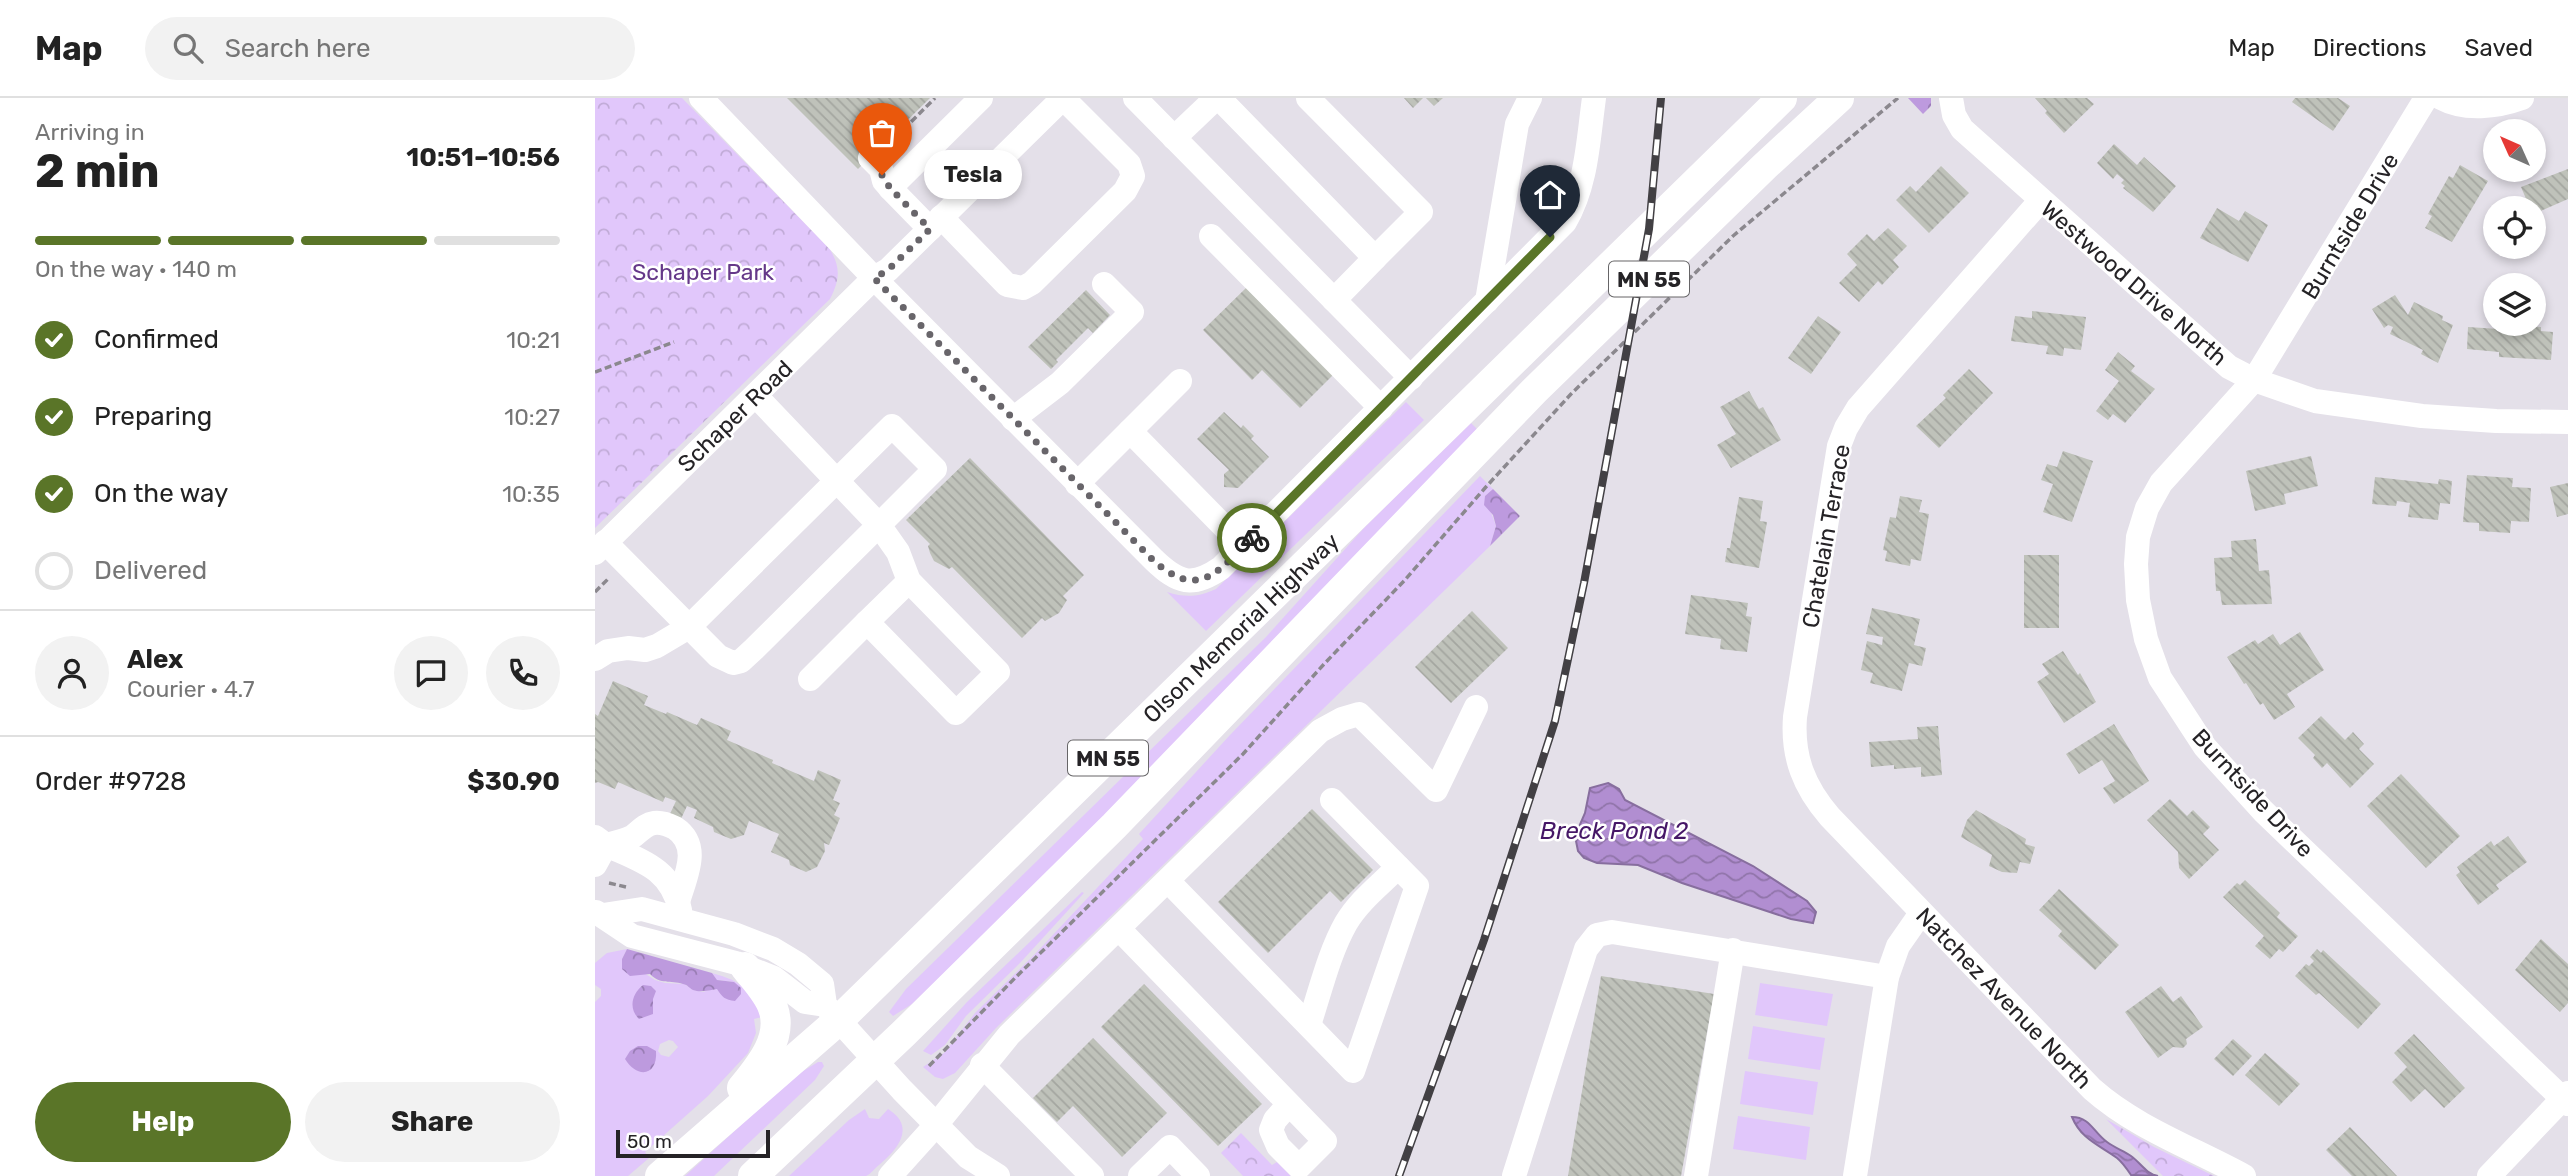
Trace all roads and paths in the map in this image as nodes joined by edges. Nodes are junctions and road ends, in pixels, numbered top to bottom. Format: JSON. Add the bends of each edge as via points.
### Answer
{"nodes":[{"id":1,"x":701,"y":98,"type":"edge"},
{"id":2,"x":936,"y":98,"type":"edge"},
{"id":3,"x":981,"y":98,"type":"edge"},
{"id":4,"x":1063,"y":98,"type":"edge"},
{"id":5,"x":1135,"y":98,"type":"edge"},
{"id":6,"x":1217,"y":98,"type":"edge"},
{"id":7,"x":1308,"y":98,"type":"edge"},
{"id":8,"x":1530,"y":98,"type":"edge"},
{"id":9,"x":1594,"y":98,"type":"edge"},
{"id":10,"x":1782,"y":98,"type":"edge"},
{"id":11,"x":1839,"y":98,"type":"edge"},
{"id":12,"x":1898,"y":98,"type":"edge"},
{"id":13,"x":1951,"y":98,"type":"edge"},
{"id":14,"x":2426,"y":98,"type":"edge"},
{"id":15,"x":2441,"y":98,"type":"edge"},
{"id":16,"x":2522,"y":98,"type":"edge"},
{"id":17,"x":1174,"y":138,"type":"junction"},
{"id":18,"x":879,"y":151,"type":"joint"},
{"id":19,"x":890,"y":188,"type":"junction"},
{"id":20,"x":2041,"y":200,"type":"junction"},
{"id":21,"x":936,"y":223,"type":"junction"},
{"id":22,"x":1211,"y":236,"type":"dead end"},
{"id":23,"x":1375,"y":258,"type":"junction"},
{"id":24,"x":874,"y":278,"type":"junction"},
{"id":25,"x":1104,"y":284,"type":"dead end"},
{"id":26,"x":1334,"y":300,"type":"junction"},
{"id":27,"x":1487,"y":301,"type":"junction"},
{"id":28,"x":674,"y":342,"type":"dead end"},
{"id":29,"x":595,"y":372,"type":"edge"},
{"id":30,"x":1411,"y":378,"type":"junction"},
{"id":31,"x":2254,"y":380,"type":"junction"},
{"id":32,"x":1180,"y":381,"type":"dead end"},
{"id":33,"x":756,"y":396,"type":"junction"},
{"id":34,"x":1381,"y":408,"type":"junction"},
{"id":35,"x":1013,"y":419,"type":"junction"},
{"id":36,"x":2568,"y":422,"type":"edge"},
{"id":37,"x":1130,"y":431,"type":"junction"},
{"id":38,"x":837,"y":480,"type":"junction"},
{"id":39,"x":1077,"y":484,"type":"junction"},
{"id":40,"x":879,"y":525,"type":"junction"},
{"id":41,"x":600,"y":547,"type":"edge"},
{"id":42,"x":1243,"y":547,"type":"junction"},
{"id":43,"x":909,"y":581,"type":"junction"},
{"id":44,"x":867,"y":622,"type":"junction"},
{"id":45,"x":689,"y":627,"type":"junction"},
{"id":46,"x":595,"y":659,"type":"edge"},
{"id":47,"x":810,"y":679,"type":"dead end"},
{"id":48,"x":1476,"y":707,"type":"dead end"},
{"id":49,"x":1801,"y":775,"type":"joint"},
{"id":50,"x":1332,"y":800,"type":"dead end"},
{"id":51,"x":599,"y":849,"type":"edge"},
{"id":52,"x":1398,"y":867,"type":"junction"},
{"id":53,"x":1168,"y":881,"type":"junction"},
{"id":54,"x":680,"y":911,"type":"junction"},
{"id":55,"x":1921,"y":913,"type":"junction"},
{"id":56,"x":599,"y":914,"type":"edge"},
{"id":57,"x":1119,"y":929,"type":"junction"},
{"id":58,"x":1733,"y":950,"type":"junction"},
{"id":59,"x":745,"y":967,"type":"junction"},
{"id":60,"x":1887,"y":977,"type":"junction"},
{"id":61,"x":832,"y":1012,"type":"junction"},
{"id":62,"x":1309,"y":1025,"type":"junction"},
{"id":63,"x":875,"y":1060,"type":"junction"},
{"id":64,"x":982,"y":1065,"type":"junction"},
{"id":65,"x":929,"y":1066,"type":"dead end"},
{"id":66,"x":2566,"y":1098,"type":"edge"},
{"id":67,"x":1289,"y":1104,"type":"dead end"},
{"id":68,"x":936,"y":1125,"type":"junction"},
{"id":69,"x":694,"y":1145,"type":"junction"},
{"id":70,"x":660,"y":1176,"type":"edge"},
{"id":71,"x":753,"y":1176,"type":"edge"},
{"id":72,"x":890,"y":1176,"type":"edge"},
{"id":73,"x":998,"y":1176,"type":"edge"},
{"id":74,"x":1092,"y":1176,"type":"edge"},
{"id":75,"x":1140,"y":1176,"type":"edge"},
{"id":76,"x":1198,"y":1176,"type":"edge"},
{"id":77,"x":1514,"y":1176,"type":"edge"},
{"id":78,"x":1696,"y":1176,"type":"edge"},
{"id":79,"x":1855,"y":1176,"type":"edge"},
{"id":80,"x":2244,"y":1176,"type":"edge"},
{"id":81,"x":2490,"y":1176,"type":"edge"}],
"edges":[{"from":1,"to":24,"type":"street"},
{"from":2,"to":18,"type":"path"},
{"from":3,"to":19,"type":"street"},
{"from":4,"to":21,"type":"street","name":"Schaper Road"},
{"from":4,"to":21,"type":"street","via":[[1129,164],[1133,176],[1125,191],[1023,288],[1007,285]]},
{"from":5,"to":17,"type":"street"},
{"from":6,"to":17,"type":"street"},
{"from":6,"to":23,"type":"street"},
{"from":7,"to":23,"type":"street","via":[[1421,212]]},
{"from":8,"to":27,"type":"street","via":[[1517,124]]},
{"from":9,"to":27,"type":"street","via":[[1576,203],[1565,222]]},
{"from":10,"to":61,"type":"main road","name":"Olson Memorial Highway","number":"MN 55","via":[[1547,329]]},
{"from":11,"to":63,"type":"main road","name":"Olson Memorial Highway","number":"MN 55","via":[[1534,391],[1114,826]]},
{"from":12,"to":65,"type":"path","via":[[1733,236],[1571,394],[1243,754]]},
{"from":13,"to":20,"type":"street","name":"Westwood Drive North","via":[[1962,129]]},
{"from":14,"to":31,"type":"street","name":"Burntside Drive"},
{"from":15,"to":16,"type":"street","via":[[2478,106]]},
{"from":17,"to":26,"type":"street"},
{"from":18,"to":19,"type":"street","via":[[884,181]]},
{"from":19,"to":21,"type":"street"},
{"from":20,"to":31,"type":"street","name":"Westwood Drive North","via":[[2229,367]]},
{"from":20,"to":49,"type":"street","name":"Chatelain Terrace","via":[[1858,408],[1846,428],[1839,446],[1795,717],[1794,748]]},
{"from":21,"to":24,"type":"street","name":"Schaper Road"},
{"from":22,"to":34,"type":"street"},
{"from":23,"to":26,"type":"street"},
{"from":24,"to":33,"type":"street","name":"Schaper Road"},
{"from":24,"to":35,"type":"street"},
{"from":25,"to":35,"type":"street","via":[[1132,312],[1060,383]]},
{"from":26,"to":30,"type":"street"},
{"from":27,"to":30,"type":"street"},
{"from":28,"to":29,"type":"path"},
{"from":30,"to":34,"type":"street"},
{"from":31,"to":36,"type":"street","name":"Westwood Drive North","via":[[2315,401],[2409,414]]},
{"from":31,"to":66,"type":"street","name":"Burntside Drive","via":[[2161,483],[2147,508],[2138,537],[2138,600],[2160,678],[2205,747],[2263,811]]},
{"from":32,"to":37,"type":"street"},
{"from":33,"to":38,"type":"street"},
{"from":33,"to":41,"type":"street","name":"Schaper Road"},
{"from":34,"to":42,"type":"street"},
{"from":35,"to":39,"type":"street"},
{"from":37,"to":39,"type":"street"},
{"from":37,"to":42,"type":"street"},
{"from":38,"to":40,"type":"street"},
{"from":38,"to":40,"type":"street","via":[[892,426],[935,469]]},
{"from":38,"to":45,"type":"street"},
{"from":39,"to":42,"type":"street","via":[[1168,573],[1188,582],[1209,576]]},
{"from":40,"to":43,"type":"street","via":[[898,552]]},
{"from":40,"to":45,"type":"street","via":[[741,661],[726,661]]},
{"from":41,"to":45,"type":"street"},
{"from":43,"to":44,"type":"street"},
{"from":43,"to":44,"type":"street","via":[[998,672],[956,713]]},
{"from":44,"to":47,"type":"street"},
{"from":45,"to":46,"type":"street","via":[[657,646],[608,651]]},
{"from":48,"to":53,"type":"street","via":[[1436,790],[1359,714],[1320,731]]},
{"from":49,"to":55,"type":"street","name":"Natchez Avenue North","via":[[1830,817]]},
{"from":50,"to":52,"type":"street"},
{"from":51,"to":54,"type":"street","via":[[649,864],[675,890]]},
{"from":51,"to":54,"type":"street","via":[[655,822],[683,833],[691,856]]},
{"from":52,"to":62,"type":"street","via":[[1347,922]]},
{"from":52,"to":62,"type":"street","via":[[1417,886],[1353,1071]]},
{"from":53,"to":57,"type":"street"},
{"from":53,"to":62,"type":"street"},
{"from":54,"to":56,"type":"street"},
{"from":54,"to":61,"type":"street","via":[[798,964],[822,984]]},
{"from":55,"to":60,"type":"street","via":[[1898,946]]},
{"from":55,"to":80,"type":"street","name":"Natchez Avenue North","via":[[2104,1100]]},
{"from":56,"to":59,"type":"street","via":[[632,936]]},
{"from":57,"to":64,"type":"street"},
{"from":57,"to":67,"type":"street"},
{"from":58,"to":60,"type":"street"},
{"from":58,"to":77,"type":"street","via":[[1612,932],[1591,941]]},
{"from":58,"to":78,"type":"street"},
{"from":59,"to":61,"type":"street","via":[[774,978],[805,1002]]},
{"from":59,"to":69,"type":"main road","via":[[774,1009],[771,1044],[753,1075]]},
{"from":60,"to":79,"type":"street"},
{"from":61,"to":63,"type":"street"},
{"from":61,"to":69,"type":"main road","name":"Olson Memorial Highway","number":"MN 55"},
{"from":63,"to":68,"type":"street"},
{"from":63,"to":71,"type":"main road","name":"Olson Memorial Highway","number":"MN 55"},
{"from":64,"to":68,"type":"street"},
{"from":64,"to":74,"type":"street"},
{"from":66,"to":81,"type":"street"},
{"from":68,"to":72,"type":"street"},
{"from":68,"to":73,"type":"street","via":[[968,1157]]},
{"from":69,"to":70,"type":"main road","name":"Olson Memorial Highway","number":"MN 55"},
{"from":75,"to":76,"type":"street","via":[[1170,1147]]}]}
